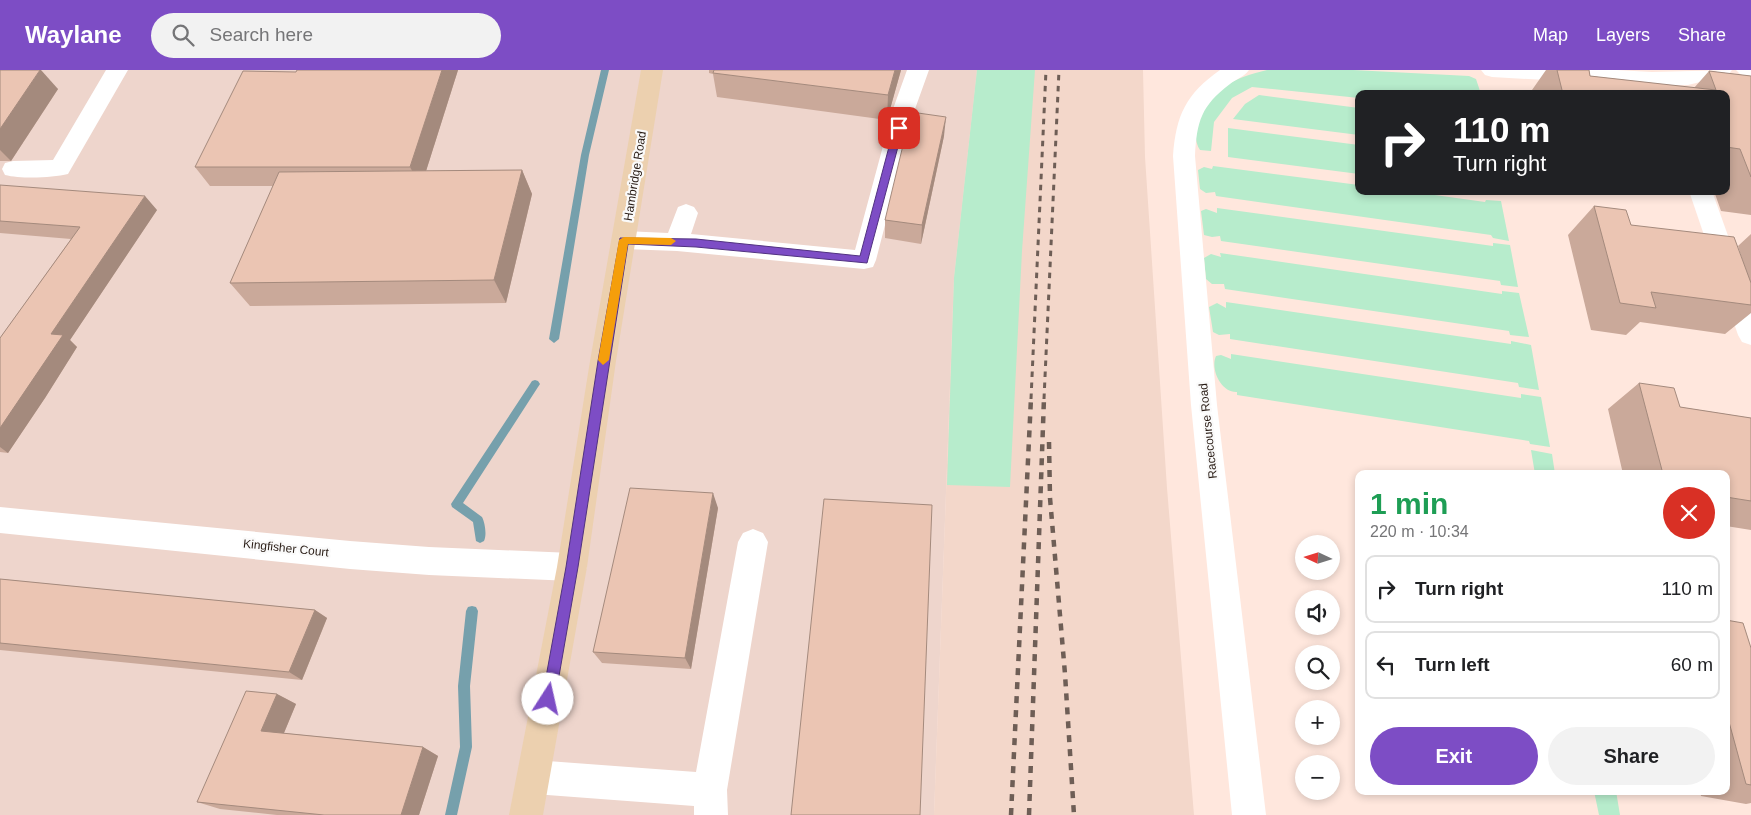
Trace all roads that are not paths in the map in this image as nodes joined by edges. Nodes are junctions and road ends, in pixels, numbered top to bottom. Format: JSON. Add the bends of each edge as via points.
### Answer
{"nodes":[{"id":1,"x":117,"y":70,"type":"edge"},
{"id":2,"x":652,"y":70,"type":"edge"},
{"id":3,"x":918,"y":70,"type":"edge"},
{"id":4,"x":1492,"y":70,"type":"edge"},
{"id":5,"x":1721,"y":70,"type":"edge"},
{"id":6,"x":1747,"y":70,"type":"edge"},
{"id":7,"x":1232,"y":71,"type":"edge"},
{"id":8,"x":1751,"y":73,"type":"edge"},
{"id":9,"x":1578,"y":74,"type":"junction"},
{"id":10,"x":1656,"y":87,"type":"edge"},
{"id":11,"x":1588,"y":90,"type":"edge"},
{"id":12,"x":13,"y":169,"type":"dead end"},
{"id":13,"x":1701,"y":195,"type":"edge"},
{"id":14,"x":686,"y":213,"type":"dead end"},
{"id":15,"x":624,"y":240,"type":"junction"},
{"id":16,"x":677,"y":242,"type":"junction"},
{"id":17,"x":1751,"y":335,"type":"edge"},
{"id":18,"x":0,"y":520,"type":"edge"},
{"id":19,"x":753,"y":542,"type":"dead end"},
{"id":20,"x":572,"y":567,"type":"junction"},
{"id":21,"x":534,"y":777,"type":"junction"},
{"id":22,"x":711,"y":802,"type":"edge"},
{"id":23,"x":526,"y":815,"type":"edge"},
{"id":24,"x":1249,"y":815,"type":"edge"}],
"edges":[{"from":1,"to":12,"type":"street","via":[[60,168]]},
{"from":2,"to":15,"type":"main road","name":"Hambridge Road"},
{"from":3,"to":16,"type":"street","via":[[904,109],[864,260]]},
{"from":4,"to":9,"type":"street"},
{"from":5,"to":10,"type":"street"},
{"from":6,"to":8,"type":"street"},
{"from":7,"to":24,"type":"street","name":"Racecourse Road","via":[[1198,99],[1190,112],[1184,156],[1204,405]]},
{"from":9,"to":10,"type":"street"},
{"from":9,"to":11,"type":"street"},
{"from":13,"to":17,"type":"street"},
{"from":14,"to":16,"type":"street"},
{"from":15,"to":16,"type":"street"},
{"from":15,"to":20,"type":"main road","name":"Hambridge Road"},
{"from":18,"to":20,"type":"street","name":"Kingfisher Court","via":[[360,556]]},
{"from":19,"to":22,"type":"street"},
{"from":20,"to":21,"type":"main road","name":"Hambridge Road"},
{"from":21,"to":22,"type":"street"},
{"from":21,"to":23,"type":"main road","name":"Hambridge Road"}]}
